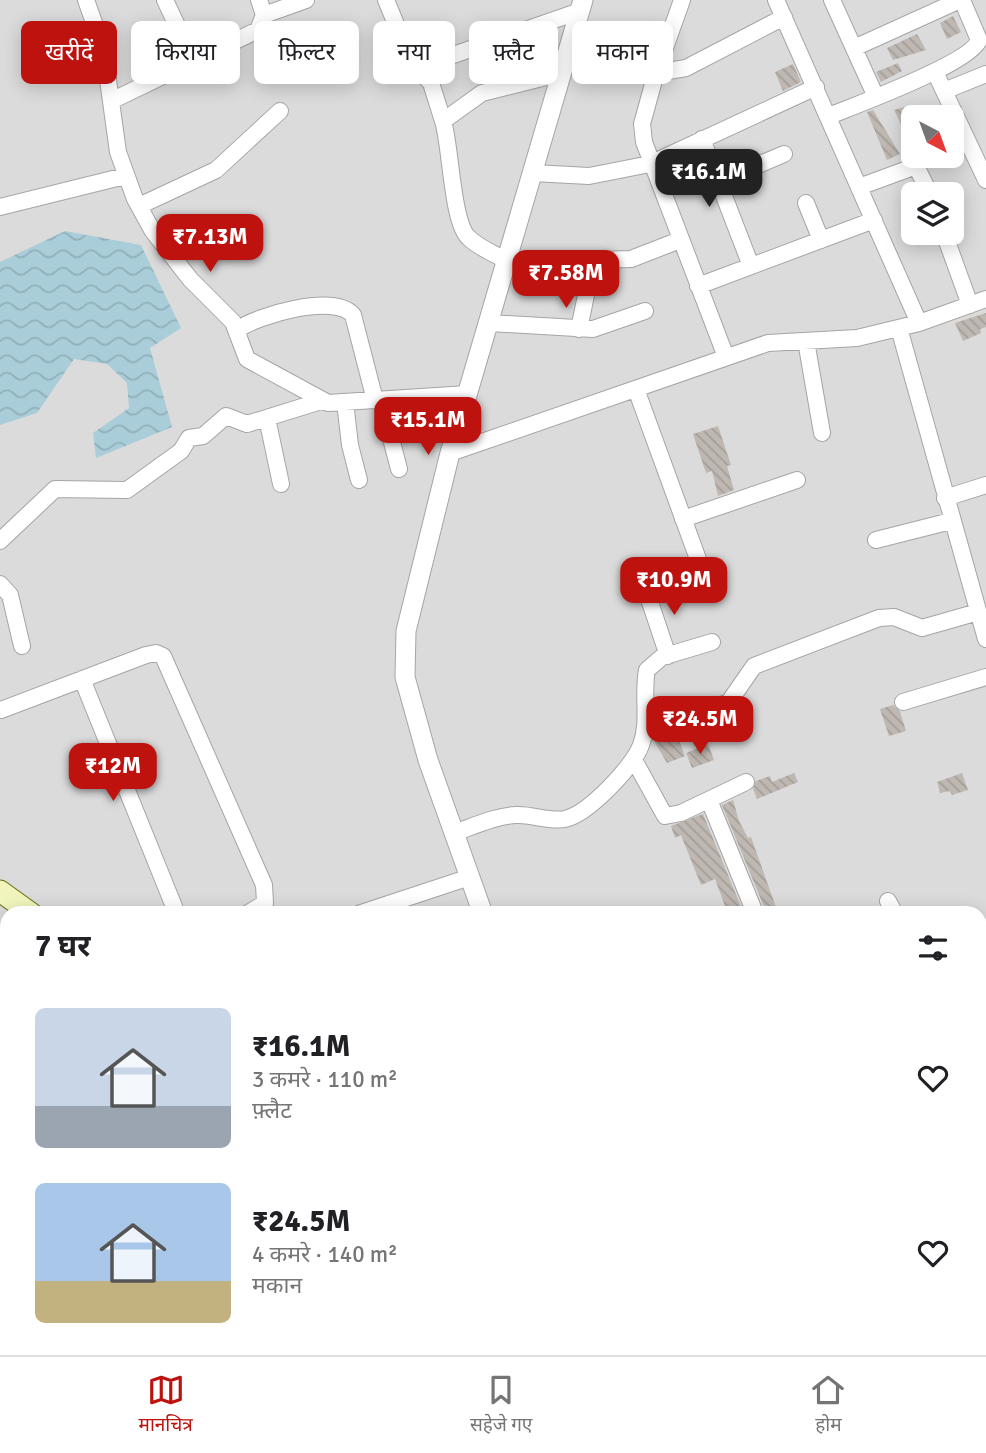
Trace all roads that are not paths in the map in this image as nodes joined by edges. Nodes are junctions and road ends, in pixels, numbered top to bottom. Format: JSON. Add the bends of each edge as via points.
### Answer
{"nodes":[{"id":1,"x":86,"y":0,"type":"edge"},
{"id":2,"x":165,"y":0,"type":"edge"},
{"id":3,"x":306,"y":0,"type":"edge"},
{"id":4,"x":682,"y":0,"type":"edge"},
{"id":5,"x":776,"y":0,"type":"edge"},
{"id":6,"x":832,"y":0,"type":"edge"},
{"id":7,"x":961,"y":0,"type":"edge"},
{"id":8,"x":391,"y":2,"type":"edge"},
{"id":9,"x":581,"y":5,"type":"edge"},
{"id":10,"x":261,"y":7,"type":"edge"},
{"id":11,"x":784,"y":17,"type":"junction"},
{"id":12,"x":175,"y":21,"type":"edge"},
{"id":13,"x":398,"y":21,"type":"edge"},
{"id":14,"x":673,"y":25,"type":"edge"},
{"id":15,"x":240,"y":39,"type":"edge"},
{"id":16,"x":854,"y":48,"type":"junction"},
{"id":17,"x":455,"y":53,"type":"edge"},
{"id":18,"x":673,"y":70,"type":"edge"},
{"id":19,"x":935,"y":72,"type":"junction"},
{"id":20,"x":562,"y":73,"type":"junction"},
{"id":21,"x":986,"y":74,"type":"edge"},
{"id":22,"x":147,"y":84,"type":"edge"},
{"id":23,"x":431,"y":84,"type":"edge"},
{"id":24,"x":653,"y":84,"type":"edge"},
{"id":25,"x":816,"y":86,"type":"junction"},
{"id":26,"x":944,"y":91,"type":"junction"},
{"id":27,"x":876,"y":97,"type":"junction"},
{"id":28,"x":111,"y":101,"type":"junction"},
{"id":29,"x":280,"y":111,"type":"dead end"},
{"id":30,"x":829,"y":116,"type":"junction"},
{"id":31,"x":443,"y":121,"type":"junction"},
{"id":32,"x":702,"y":139,"type":"junction"},
{"id":33,"x":784,"y":154,"type":"dead end"},
{"id":34,"x":650,"y":164,"type":"junction"},
{"id":35,"x":533,"y":173,"type":"junction"},
{"id":36,"x":985,"y":174,"type":"edge"},
{"id":37,"x":125,"y":176,"type":"junction"},
{"id":38,"x":718,"y":182,"type":"junction"},
{"id":39,"x":924,"y":182,"type":"edge"},
{"id":40,"x":859,"y":187,"type":"junction"},
{"id":41,"x":806,"y":204,"type":"dead end"},
{"id":42,"x":139,"y":206,"type":"junction"},
{"id":43,"x":0,"y":207,"type":"edge"},
{"id":44,"x":874,"y":220,"type":"junction"},
{"id":45,"x":680,"y":240,"type":"junction"},
{"id":46,"x":821,"y":240,"type":"junction"},
{"id":47,"x":948,"y":245,"type":"edge"},
{"id":48,"x":507,"y":261,"type":"junction"},
{"id":49,"x":751,"y":266,"type":"junction"},
{"id":50,"x":698,"y":286,"type":"junction"},
{"id":51,"x":986,"y":299,"type":"edge"},
{"id":52,"x":970,"y":305,"type":"junction"},
{"id":53,"x":645,"y":311,"type":"dead end"},
{"id":54,"x":489,"y":323,"type":"junction"},
{"id":55,"x":919,"y":323,"type":"junction"},
{"id":56,"x":899,"y":328,"type":"junction"},
{"id":57,"x":579,"y":329,"type":"junction"},
{"id":58,"x":237,"y":330,"type":"junction"},
{"id":59,"x":806,"y":341,"type":"junction"},
{"id":60,"x":726,"y":358,"type":"junction"},
{"id":61,"x":636,"y":389,"type":"junction"},
{"id":62,"x":468,"y":394,"type":"junction"},
{"id":63,"x":378,"y":400,"type":"junction"},
{"id":64,"x":321,"y":401,"type":"junction"},
{"id":65,"x":345,"y":402,"type":"junction"},
{"id":66,"x":267,"y":418,"type":"junction"},
{"id":67,"x":822,"y":433,"type":"dead end"},
{"id":68,"x":450,"y":453,"type":"junction"},
{"id":69,"x":399,"y":469,"type":"dead end"},
{"id":70,"x":359,"y":480,"type":"dead end"},
{"id":71,"x":797,"y":480,"type":"dead end"},
{"id":72,"x":281,"y":484,"type":"dead end"},
{"id":73,"x":986,"y":485,"type":"edge"},
{"id":74,"x":945,"y":498,"type":"junction"},
{"id":75,"x":683,"y":519,"type":"junction"},
{"id":76,"x":951,"y":521,"type":"junction"},
{"id":77,"x":876,"y":540,"type":"dead end"},
{"id":78,"x":0,"y":541,"type":"edge"},
{"id":79,"x":698,"y":559,"type":"dead end"},
{"id":80,"x":0,"y":584,"type":"edge"},
{"id":81,"x":646,"y":590,"type":"dead end"},
{"id":82,"x":978,"y":612,"type":"junction"},
{"id":83,"x":986,"y":639,"type":"edge"},
{"id":84,"x":712,"y":642,"type":"dead end"},
{"id":85,"x":22,"y":646,"type":"dead end"},
{"id":86,"x":668,"y":656,"type":"junction"},
{"id":87,"x":986,"y":677,"type":"edge"},
{"id":88,"x":82,"y":679,"type":"junction"},
{"id":89,"x":903,"y":702,"type":"dead end"},
{"id":90,"x":1,"y":710,"type":"edge"},
{"id":91,"x":644,"y":734,"type":"junction"},
{"id":92,"x":634,"y":760,"type":"junction"},
{"id":93,"x":746,"y":782,"type":"dead end"},
{"id":94,"x":709,"y":800,"type":"junction"},
{"id":95,"x":454,"y":833,"type":"junction"},
{"id":96,"x":470,"y":877,"type":"junction"},
{"id":97,"x":174,"y":906,"type":"edge"},
{"id":98,"x":261,"y":906,"type":"edge"},
{"id":99,"x":404,"y":906,"type":"edge"},
{"id":100,"x":480,"y":906,"type":"edge"},
{"id":101,"x":752,"y":906,"type":"edge"}],
"edges":[{"from":1,"to":28,"type":"street","via":[[104,51]]},
{"from":2,"to":12,"type":"street"},
{"from":3,"to":10,"type":"street"},
{"from":4,"to":14,"type":"street"},
{"from":5,"to":11,"type":"street"},
{"from":6,"to":16,"type":"street"},
{"from":7,"to":16,"type":"street"},
{"from":7,"to":19,"type":"street","via":[[976,33],[976,47]]},
{"from":8,"to":13,"type":"street"},
{"from":9,"to":17,"type":"street"},
{"from":9,"to":20,"type":"street"},
{"from":10,"to":15,"type":"street","via":[[258,30]]},
{"from":11,"to":18,"type":"street","via":[[686,68]]},
{"from":11,"to":25,"type":"street"},
{"from":16,"to":27,"type":"street"},
{"from":19,"to":26,"type":"street"},
{"from":19,"to":27,"type":"street"},
{"from":20,"to":31,"type":"street","via":[[482,93]]},
{"from":20,"to":35,"type":"street"},
{"from":21,"to":26,"type":"street"},
{"from":22,"to":28,"type":"street"},
{"from":23,"to":31,"type":"street"},
{"from":24,"to":34,"type":"street","via":[[641,133]]},
{"from":25,"to":30,"type":"street"},
{"from":25,"to":32,"type":"street"},
{"from":26,"to":36,"type":"street"},
{"from":27,"to":30,"type":"street"},
{"from":28,"to":37,"type":"street"},
{"from":29,"to":42,"type":"street","via":[[216,170]]},
{"from":30,"to":40,"type":"street"},
{"from":31,"to":48,"type":"street","via":[[457,221],[469,239]]},
{"from":32,"to":34,"type":"street"},
{"from":32,"to":38,"type":"street"},
{"from":33,"to":38,"type":"street"},
{"from":34,"to":35,"type":"street","via":[[589,176]]},
{"from":34,"to":45,"type":"street"},
{"from":35,"to":48,"type":"street"},
{"from":37,"to":42,"type":"street"},
{"from":37,"to":43,"type":"street"},
{"from":38,"to":49,"type":"street"},
{"from":39,"to":40,"type":"street","via":[[916,166]]},
{"from":40,"to":44,"type":"street"},
{"from":41,"to":46,"type":"street"},
{"from":42,"to":58,"type":"street","via":[[190,279]]},
{"from":44,"to":46,"type":"street"},
{"from":44,"to":55,"type":"street"},
{"from":45,"to":50,"type":"street"},
{"from":45,"to":57,"type":"street","via":[[631,259],[598,260],[592,266]]},
{"from":46,"to":49,"type":"street"},
{"from":47,"to":52,"type":"street"},
{"from":48,"to":54,"type":"street"},
{"from":49,"to":50,"type":"street"},
{"from":50,"to":60,"type":"street"},
{"from":51,"to":52,"type":"street"},
{"from":52,"to":55,"type":"street"},
{"from":53,"to":57,"type":"street","via":[[601,327]]},
{"from":54,"to":57,"type":"street"},
{"from":54,"to":62,"type":"street"},
{"from":55,"to":56,"type":"street"},
{"from":56,"to":59,"type":"street","via":[[857,338]]},
{"from":56,"to":74,"type":"street"},
{"from":58,"to":63,"type":"street","via":[[255,318],[330,304],[348,309]]},
{"from":58,"to":64,"type":"street","via":[[242,350],[253,365],[289,379]]},
{"from":59,"to":60,"type":"street","via":[[768,343]]},
{"from":59,"to":67,"type":"street"},
{"from":60,"to":61,"type":"street"},
{"from":61,"to":68,"type":"street"},
{"from":61,"to":75,"type":"street"},
{"from":62,"to":63,"type":"street"},
{"from":62,"to":68,"type":"street"},
{"from":63,"to":65,"type":"street"},
{"from":63,"to":69,"type":"street"},
{"from":64,"to":65,"type":"street"},
{"from":64,"to":66,"type":"street"},
{"from":65,"to":70,"type":"street"},
{"from":66,"to":72,"type":"street"},
{"from":66,"to":78,"type":"street","via":[[247,424],[226,416],[203,436],[189,438],[181,450],[127,490],[55,489]]},
{"from":68,"to":95,"type":"street","via":[[405,631],[404,653],[405,677]]},
{"from":71,"to":75,"type":"street"},
{"from":73,"to":74,"type":"street"},
{"from":74,"to":76,"type":"street"},
{"from":75,"to":79,"type":"street"},
{"from":76,"to":77,"type":"street"},
{"from":76,"to":82,"type":"street"},
{"from":80,"to":85,"type":"street","via":[[10,595]]},
{"from":81,"to":86,"type":"street"},
{"from":82,"to":83,"type":"street"},
{"from":82,"to":91,"type":"street","via":[[922,628],[894,617],[879,618],[754,666],[730,702]]},
{"from":84,"to":86,"type":"street"},
{"from":86,"to":91,"type":"street","via":[[647,670]]},
{"from":87,"to":89,"type":"street"},
{"from":88,"to":90,"type":"street"},
{"from":88,"to":97,"type":"street"},
{"from":88,"to":98,"type":"street","via":[[146,655],[163,656],[264,885],[267,897]]},
{"from":91,"to":92,"type":"street"},
{"from":92,"to":94,"type":"street","via":[[665,816]]},
{"from":92,"to":95,"type":"street","via":[[596,798],[564,819],[508,816]]},
{"from":93,"to":94,"type":"street"},
{"from":94,"to":101,"type":"street"},
{"from":95,"to":96,"type":"street"},
{"from":96,"to":99,"type":"street"},
{"from":96,"to":100,"type":"street"}]}
